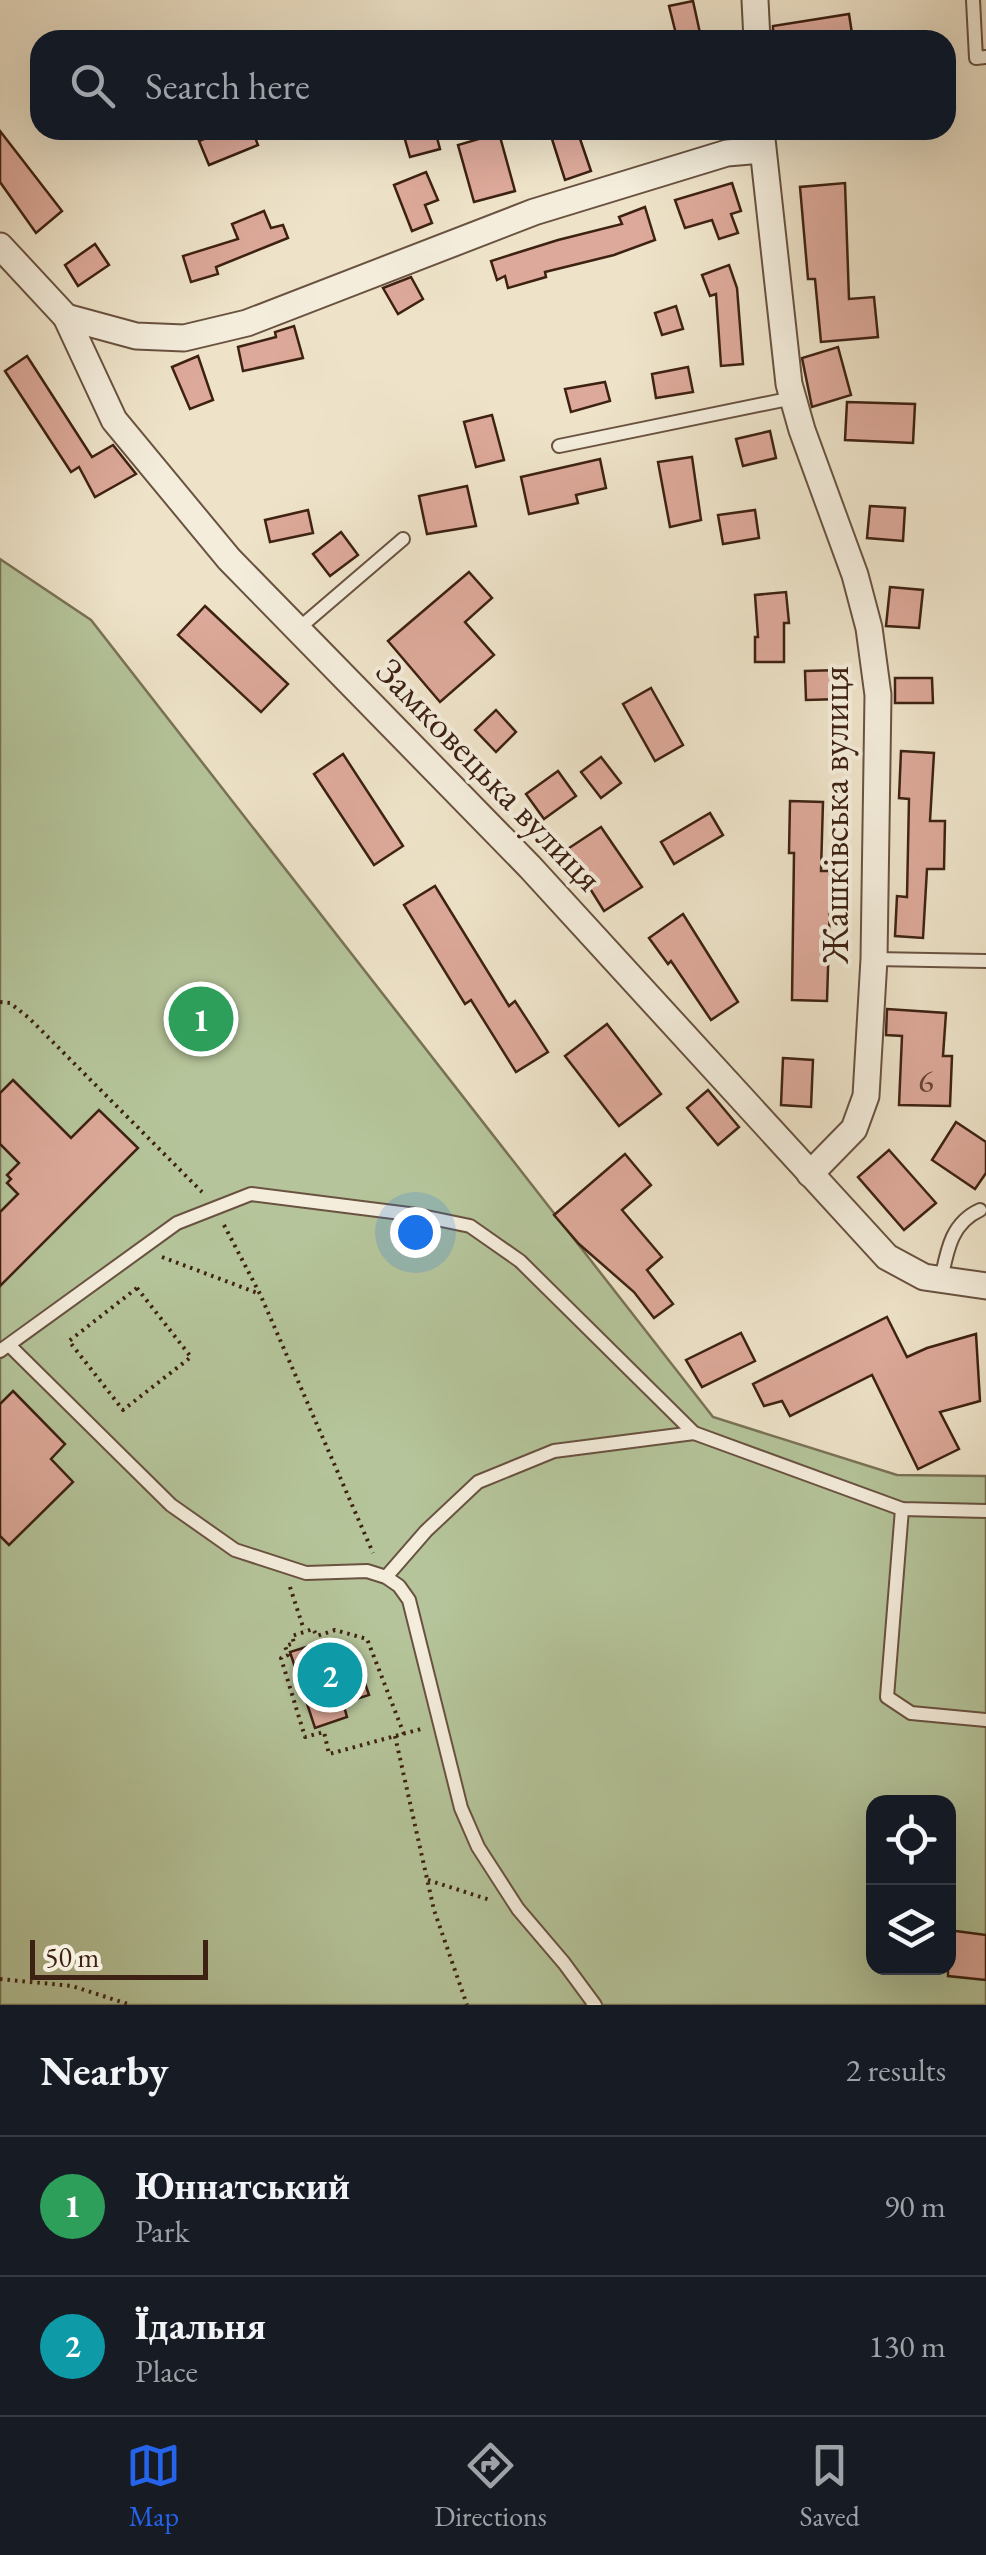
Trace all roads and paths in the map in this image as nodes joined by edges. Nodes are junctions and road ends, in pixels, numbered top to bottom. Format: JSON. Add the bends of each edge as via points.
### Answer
{"nodes":[{"id":1,"x":755,"y":0,"type":"edge"},
{"id":2,"x":974,"y":0,"type":"edge"},
{"id":3,"x":756,"y":30,"type":"edge"},
{"id":4,"x":986,"y":57,"type":"edge"},
{"id":5,"x":761,"y":140,"type":"edge"},
{"id":6,"x":0,"y":246,"type":"edge"},
{"id":7,"x":66,"y":317,"type":"junction"},
{"id":8,"x":792,"y":398,"type":"junction"},
{"id":9,"x":559,"y":446,"type":"dead end"},
{"id":10,"x":403,"y":540,"type":"dead end"},
{"id":11,"x":298,"y":629,"type":"junction"},
{"id":12,"x":874,"y":958,"type":"junction"},
{"id":13,"x":986,"y":961,"type":"edge"},
{"id":14,"x":0,"y":1002,"type":"edge"},
{"id":15,"x":810,"y":1174,"type":"junction"},
{"id":16,"x":215,"y":1208,"type":"junction"},
{"id":17,"x":980,"y":1210,"type":"dead end"},
{"id":18,"x":140,"y":1249,"type":"junction"},
{"id":19,"x":941,"y":1280,"type":"junction"},
{"id":20,"x":986,"y":1286,"type":"edge"},
{"id":21,"x":136,"y":1288,"type":"joint"},
{"id":22,"x":260,"y":1294,"type":"junction"},
{"id":23,"x":5,"y":1348,"type":"edge"},
{"id":24,"x":694,"y":1433,"type":"junction"},
{"id":25,"x":902,"y":1509,"type":"junction"},
{"id":26,"x":986,"y":1511,"type":"edge"},
{"id":27,"x":284,"y":1566,"type":"junction"},
{"id":28,"x":386,"y":1577,"type":"junction"},
{"id":29,"x":304,"y":1630,"type":"junction"},
{"id":30,"x":986,"y":1720,"type":"edge"},
{"id":31,"x":440,"y":1724,"type":"junction"},
{"id":32,"x":404,"y":1734,"type":"junction"},
{"id":33,"x":395,"y":1736,"type":"junction"},
{"id":34,"x":428,"y":1880,"type":"junction"},
{"id":35,"x":518,"y":1909,"type":"junction"},
{"id":36,"x":0,"y":1979,"type":"edge"},
{"id":37,"x":130,"y":2005,"type":"edge"},
{"id":38,"x":467,"y":2005,"type":"edge"},
{"id":39,"x":595,"y":2005,"type":"edge"}],
"edges":[{"from":1,"to":3,"type":"street"},
{"from":2,"to":4,"type":"lane","via":[[976,58]]},
{"from":5,"to":7,"type":"street","name":"Жашківська вулиця","via":[[534,212],[247,323],[184,338],[136,336]]},
{"from":5,"to":8,"type":"street","name":"Жашківська вулиця"},
{"from":6,"to":7,"type":"street","name":"Замковецька вулиця"},
{"from":7,"to":11,"type":"street","name":"Замковецька вулиця","via":[[114,420]]},
{"from":8,"to":9,"type":"lane"},
{"from":8,"to":12,"type":"street","name":"Жашківська вулиця","via":[[869,628],[878,695]]},
{"from":10,"to":11,"type":"lane"},
{"from":11,"to":15,"type":"street","name":"Замковецька вулиця","via":[[530,867]]},
{"from":12,"to":13,"type":"lane"},
{"from":12,"to":15,"type":"street","name":"Жашківська вулиця","via":[[866,1096],[854,1129]]},
{"from":14,"to":16,"type":"path","via":[[29,1018]]},
{"from":15,"to":19,"type":"street","name":"Замковецька вулиця","via":[[887,1256]]},
{"from":16,"to":18,"type":"lane","via":[[177,1222]]},
{"from":16,"to":22,"type":"path"},
{"from":16,"to":24,"type":"lane","via":[[252,1194],[470,1226],[520,1262]]},
{"from":17,"to":19,"type":"lane","via":[[955,1231]]},
{"from":18,"to":22,"type":"path"},
{"from":18,"to":23,"type":"lane"},
{"from":19,"to":20,"type":"street","name":"Замковецька вулиця"},
{"from":21,"to":21,"type":"path","via":[[69,1340],[123,1410],[190,1358]]},
{"from":22,"to":28,"type":"path"},
{"from":23,"to":27,"type":"lane","via":[[171,1504],[235,1550]]},
{"from":24,"to":25,"type":"lane"},
{"from":24,"to":28,"type":"lane","via":[[554,1451],[478,1482]]},
{"from":25,"to":26,"type":"lane"},
{"from":25,"to":30,"type":"lane","via":[[887,1697],[910,1713]]},
{"from":27,"to":28,"type":"lane"},
{"from":27,"to":29,"type":"path"},
{"from":28,"to":31,"type":"lane","via":[[409,1600]]},
{"from":29,"to":32,"type":"path","via":[[366,1639]]},
{"from":29,"to":33,"type":"path","via":[[292,1636],[282,1658],[305,1737],[324,1732],[329,1754]]},
{"from":31,"to":32,"type":"path"},
{"from":31,"to":35,"type":"lane","via":[[461,1808]]},
{"from":32,"to":33,"type":"path"},
{"from":33,"to":34,"type":"path"},
{"from":34,"to":35,"type":"path"},
{"from":34,"to":38,"type":"path"},
{"from":35,"to":39,"type":"lane"},
{"from":36,"to":37,"type":"path","via":[[72,1986]]}]}
